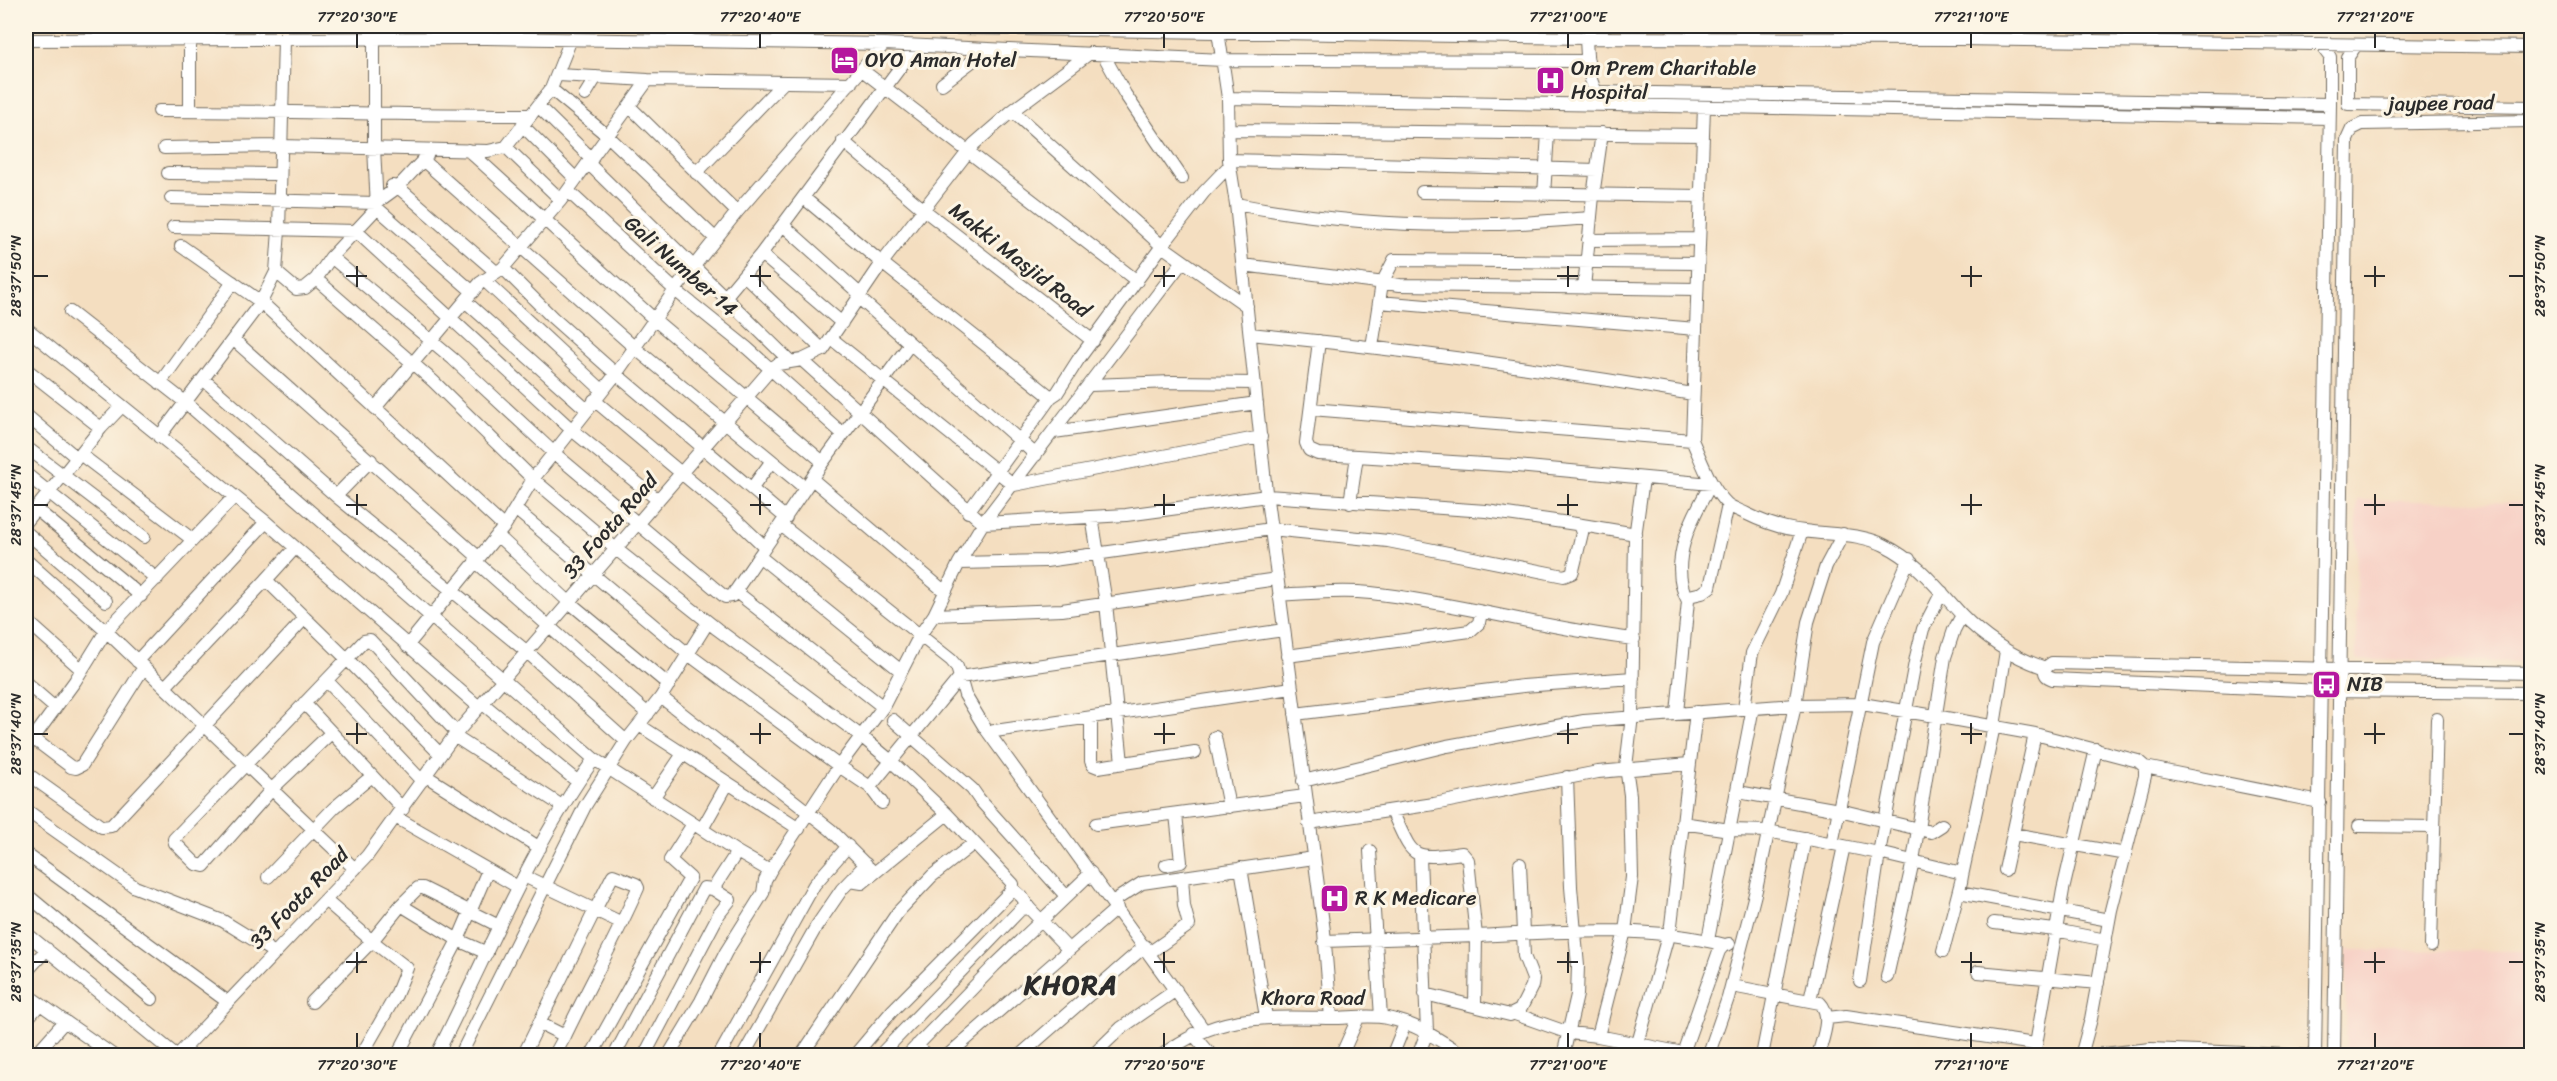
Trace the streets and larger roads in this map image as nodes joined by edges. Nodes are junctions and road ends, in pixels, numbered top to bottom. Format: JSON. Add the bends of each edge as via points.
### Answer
{"nodes":[{"id":1,"x":834,"y":26,"type":"edge"},
{"id":2,"x":1336,"y":29,"type":"edge"},
{"id":3,"x":1218,"y":31,"type":"junction"},
{"id":4,"x":1586,"y":38,"type":"junction"},
{"id":5,"x":374,"y":39,"type":"junction"},
{"id":6,"x":571,"y":39,"type":"junction"},
{"id":7,"x":26,"y":40,"type":"edge"},
{"id":8,"x":190,"y":40,"type":"junction"},
{"id":9,"x":284,"y":40,"type":"junction"},
{"id":10,"x":884,"y":44,"type":"junction"},
{"id":11,"x":2320,"y":44,"type":"junction"},
{"id":12,"x":2356,"y":45,"type":"junction"},
{"id":13,"x":916,"y":46,"type":"junction"},
{"id":14,"x":2532,"y":47,"type":"edge"},
{"id":15,"x":987,"y":50,"type":"junction"},
{"id":16,"x":1090,"y":53,"type":"junction"},
{"id":17,"x":1103,"y":54,"type":"junction"},
{"id":18,"x":1223,"y":60,"type":"junction"},
{"id":19,"x":1588,"y":61,"type":"junction"},
{"id":20,"x":862,"y":70,"type":"junction"},
{"id":21,"x":558,"y":75,"type":"junction"},
{"id":22,"x":596,"y":77,"type":"junction"},
{"id":23,"x":648,"y":80,"type":"junction"},
{"id":24,"x":784,"y":82,"type":"junction"},
{"id":25,"x":850,"y":82,"type":"junction"},
{"id":26,"x":942,"y":84,"type":"dead end"},
{"id":27,"x":884,"y":87,"type":"junction"},
{"id":28,"x":551,"y":89,"type":"junction"},
{"id":29,"x":1596,"y":92,"type":"junction"},
{"id":30,"x":1755,"y":94,"type":"junction"},
{"id":31,"x":585,"y":95,"type":"dead end"},
{"id":32,"x":1228,"y":98,"type":"junction"},
{"id":33,"x":2165,"y":101,"type":"junction"},
{"id":34,"x":2330,"y":104,"type":"junction"},
{"id":35,"x":1607,"y":105,"type":"junction"},
{"id":36,"x":630,"y":107,"type":"junction"},
{"id":37,"x":1704,"y":107,"type":"junction"},
{"id":38,"x":2529,"y":107,"type":"edge"},
{"id":39,"x":1755,"y":108,"type":"junction"},
{"id":40,"x":159,"y":111,"type":"dead end"},
{"id":41,"x":190,"y":111,"type":"junction"},
{"id":42,"x":281,"y":111,"type":"junction"},
{"id":43,"x":1012,"y":111,"type":"junction"},
{"id":44,"x":375,"y":115,"type":"junction"},
{"id":45,"x":530,"y":115,"type":"junction"},
{"id":46,"x":2165,"y":115,"type":"junction"},
{"id":47,"x":2329,"y":118,"type":"junction"},
{"id":48,"x":2529,"y":121,"type":"edge"},
{"id":49,"x":1228,"y":130,"type":"junction"},
{"id":50,"x":1548,"y":133,"type":"junction"},
{"id":51,"x":1602,"y":133,"type":"junction"},
{"id":52,"x":1703,"y":135,"type":"junction"},
{"id":53,"x":609,"y":137,"type":"junction"},
{"id":54,"x":843,"y":141,"type":"junction"},
{"id":55,"x":280,"y":146,"type":"junction"},
{"id":56,"x":374,"y":147,"type":"junction"},
{"id":57,"x":506,"y":147,"type":"junction"},
{"id":58,"x":164,"y":148,"type":"dead end"},
{"id":59,"x":468,"y":150,"type":"junction"},
{"id":60,"x":967,"y":153,"type":"junction"},
{"id":61,"x":428,"y":156,"type":"junction"},
{"id":62,"x":590,"y":161,"type":"junction"},
{"id":63,"x":1229,"y":162,"type":"junction"},
{"id":64,"x":1545,"y":168,"type":"junction"},
{"id":65,"x":1597,"y":170,"type":"junction"},
{"id":66,"x":168,"y":173,"type":"dead end"},
{"id":67,"x":696,"y":173,"type":"junction"},
{"id":68,"x":279,"y":174,"type":"junction"},
{"id":69,"x":1182,"y":178,"type":"dead end"},
{"id":70,"x":576,"y":179,"type":"junction"},
{"id":71,"x":375,"y":186,"type":"junction"},
{"id":72,"x":398,"y":187,"type":"junction"},
{"id":73,"x":1422,"y":192,"type":"dead end"},
{"id":74,"x":565,"y":195,"type":"junction"},
{"id":75,"x":1544,"y":195,"type":"junction"},
{"id":76,"x":1593,"y":196,"type":"junction"},
{"id":77,"x":1701,"y":196,"type":"junction"},
{"id":78,"x":171,"y":198,"type":"dead end"},
{"id":79,"x":804,"y":198,"type":"junction"},
{"id":80,"x":280,"y":201,"type":"junction"},
{"id":81,"x":1236,"y":204,"type":"junction"},
{"id":82,"x":376,"y":206,"type":"junction"},
{"id":83,"x":924,"y":210,"type":"junction"},
{"id":84,"x":737,"y":212,"type":"junction"},
{"id":85,"x":1591,"y":218,"type":"junction"},
{"id":86,"x":545,"y":220,"type":"junction"},
{"id":87,"x":783,"y":225,"type":"junction"},
{"id":88,"x":173,"y":227,"type":"dead end"},
{"id":89,"x":279,"y":230,"type":"junction"},
{"id":90,"x":356,"y":231,"type":"junction"},
{"id":91,"x":716,"y":239,"type":"junction"},
{"id":92,"x":1699,"y":239,"type":"junction"},
{"id":93,"x":1588,"y":240,"type":"junction"},
{"id":94,"x":181,"y":246,"type":"dead end"},
{"id":95,"x":1162,"y":246,"type":"junction"},
{"id":96,"x":522,"y":247,"type":"junction"},
{"id":97,"x":761,"y":254,"type":"junction"},
{"id":98,"x":331,"y":257,"type":"junction"},
{"id":99,"x":1183,"y":261,"type":"junction"},
{"id":100,"x":1586,"y":262,"type":"junction"},
{"id":101,"x":882,"y":263,"type":"junction"},
{"id":102,"x":1698,"y":263,"type":"junction"},
{"id":103,"x":1243,"y":265,"type":"junction"},
{"id":104,"x":694,"y":267,"type":"junction"},
{"id":105,"x":499,"y":270,"type":"junction"},
{"id":106,"x":276,"y":272,"type":"junction"},
{"id":107,"x":744,"y":275,"type":"junction"},
{"id":108,"x":316,"y":279,"type":"junction"},
{"id":109,"x":484,"y":280,"type":"junction"},
{"id":110,"x":1137,"y":281,"type":"junction"},
{"id":111,"x":233,"y":282,"type":"junction"},
{"id":112,"x":1382,"y":284,"type":"junction"},
{"id":113,"x":1584,"y":288,"type":"junction"},
{"id":114,"x":1697,"y":289,"type":"junction"},
{"id":115,"x":675,"y":290,"type":"junction"},
{"id":116,"x":469,"y":296,"type":"junction"},
{"id":117,"x":726,"y":296,"type":"junction"},
{"id":118,"x":860,"y":296,"type":"junction"},
{"id":119,"x":261,"y":302,"type":"junction"},
{"id":120,"x":1379,"y":302,"type":"junction"},
{"id":121,"x":1247,"y":306,"type":"junction"},
{"id":122,"x":70,"y":312,"type":"dead end"},
{"id":123,"x":450,"y":319,"type":"junction"},
{"id":124,"x":655,"y":320,"type":"junction"},
{"id":125,"x":842,"y":323,"type":"junction"},
{"id":126,"x":26,"y":328,"type":"edge"},
{"id":127,"x":1696,"y":329,"type":"junction"},
{"id":128,"x":1250,"y":334,"type":"junction"},
{"id":129,"x":233,"y":339,"type":"junction"},
{"id":130,"x":832,"y":339,"type":"junction"},
{"id":131,"x":1093,"y":341,"type":"junction"},
{"id":132,"x":1319,"y":341,"type":"junction"},
{"id":133,"x":431,"y":342,"type":"junction"},
{"id":134,"x":910,"y":344,"type":"junction"},
{"id":135,"x":1372,"y":346,"type":"junction"},
{"id":136,"x":635,"y":348,"type":"junction"},
{"id":137,"x":823,"y":350,"type":"junction"},
{"id":138,"x":797,"y":361,"type":"junction"},
{"id":139,"x":412,"y":364,"type":"junction"},
{"id":140,"x":26,"y":369,"type":"edge"},
{"id":141,"x":771,"y":369,"type":"junction"},
{"id":142,"x":616,"y":374,"type":"junction"},
{"id":143,"x":203,"y":379,"type":"junction"},
{"id":144,"x":884,"y":380,"type":"junction"},
{"id":145,"x":160,"y":383,"type":"junction"},
{"id":146,"x":1255,"y":383,"type":"junction"},
{"id":147,"x":1090,"y":385,"type":"junction"},
{"id":148,"x":1693,"y":394,"type":"junction"},
{"id":149,"x":747,"y":396,"type":"junction"},
{"id":150,"x":1051,"y":397,"type":"junction"},
{"id":151,"x":594,"y":400,"type":"junction"},
{"id":152,"x":185,"y":402,"type":"junction"},
{"id":153,"x":1257,"y":403,"type":"junction"},
{"id":154,"x":121,"y":407,"type":"junction"},
{"id":155,"x":375,"y":408,"type":"junction"},
{"id":156,"x":1311,"y":409,"type":"junction"},
{"id":157,"x":860,"y":412,"type":"junction"},
{"id":158,"x":26,"y":415,"type":"edge"},
{"id":159,"x":725,"y":422,"type":"junction"},
{"id":160,"x":101,"y":428,"type":"junction"},
{"id":161,"x":572,"y":430,"type":"junction"},
{"id":162,"x":1054,"y":432,"type":"junction"},
{"id":163,"x":843,"y":434,"type":"junction"},
{"id":164,"x":159,"y":437,"type":"junction"},
{"id":165,"x":1261,"y":437,"type":"junction"},
{"id":166,"x":1692,"y":440,"type":"junction"},
{"id":167,"x":1020,"y":441,"type":"junction"},
{"id":168,"x":26,"y":447,"type":"edge"},
{"id":169,"x":705,"y":447,"type":"junction"},
{"id":170,"x":554,"y":453,"type":"junction"},
{"id":171,"x":1036,"y":455,"type":"junction"},
{"id":172,"x":78,"y":456,"type":"junction"},
{"id":173,"x":1357,"y":456,"type":"junction"},
{"id":174,"x":371,"y":460,"type":"junction"},
{"id":175,"x":771,"y":462,"type":"junction"},
{"id":176,"x":823,"y":462,"type":"junction"},
{"id":177,"x":997,"y":472,"type":"junction"},
{"id":178,"x":682,"y":473,"type":"junction"},
{"id":179,"x":26,"y":474,"type":"edge"},
{"id":180,"x":62,"y":476,"type":"junction"},
{"id":181,"x":533,"y":479,"type":"junction"},
{"id":182,"x":1643,"y":479,"type":"junction"},
{"id":183,"x":808,"y":484,"type":"junction"},
{"id":184,"x":1712,"y":484,"type":"junction"},
{"id":185,"x":1014,"y":485,"type":"junction"},
{"id":186,"x":752,"y":488,"type":"junction"},
{"id":187,"x":49,"y":493,"type":"junction"},
{"id":188,"x":336,"y":496,"type":"junction"},
{"id":189,"x":1267,"y":496,"type":"junction"},
{"id":190,"x":234,"y":497,"type":"junction"},
{"id":191,"x":658,"y":500,"type":"junction"},
{"id":192,"x":1350,"y":503,"type":"junction"},
{"id":193,"x":1728,"y":505,"type":"junction"},
{"id":194,"x":36,"y":509,"type":"junction"},
{"id":195,"x":515,"y":509,"type":"junction"},
{"id":196,"x":969,"y":512,"type":"junction"},
{"id":197,"x":1092,"y":517,"type":"junction"},
{"id":198,"x":26,"y":521,"type":"edge"},
{"id":199,"x":266,"y":522,"type":"junction"},
{"id":200,"x":783,"y":522,"type":"junction"},
{"id":201,"x":983,"y":523,"type":"junction"},
{"id":202,"x":1576,"y":524,"type":"junction"},
{"id":203,"x":637,"y":525,"type":"junction"},
{"id":204,"x":1271,"y":529,"type":"junction"},
{"id":205,"x":500,"y":531,"type":"junction"},
{"id":206,"x":1802,"y":531,"type":"junction"},
{"id":207,"x":26,"y":532,"type":"edge"},
{"id":208,"x":1636,"y":534,"type":"junction"},
{"id":209,"x":1843,"y":534,"type":"junction"},
{"id":210,"x":144,"y":537,"type":"dead end"},
{"id":211,"x":193,"y":540,"type":"junction"},
{"id":212,"x":295,"y":548,"type":"junction"},
{"id":213,"x":616,"y":549,"type":"junction"},
{"id":214,"x":762,"y":552,"type":"junction"},
{"id":215,"x":1099,"y":555,"type":"junction"},
{"id":216,"x":477,"y":559,"type":"junction"},
{"id":217,"x":26,"y":560,"type":"edge"},
{"id":218,"x":1909,"y":560,"type":"junction"},
{"id":219,"x":959,"y":563,"type":"junction"},
{"id":220,"x":592,"y":576,"type":"junction"},
{"id":221,"x":157,"y":579,"type":"junction"},
{"id":222,"x":1277,"y":579,"type":"junction"},
{"id":223,"x":266,"y":580,"type":"junction"},
{"id":224,"x":735,"y":591,"type":"junction"},
{"id":225,"x":944,"y":591,"type":"junction"},
{"id":226,"x":451,"y":592,"type":"junction"},
{"id":227,"x":1942,"y":592,"type":"junction"},
{"id":228,"x":1280,"y":595,"type":"junction"},
{"id":229,"x":141,"y":596,"type":"junction"},
{"id":230,"x":106,"y":601,"type":"dead end"},
{"id":231,"x":1688,"y":601,"type":"junction"},
{"id":232,"x":569,"y":602,"type":"junction"},
{"id":233,"x":1106,"y":603,"type":"junction"},
{"id":234,"x":1481,"y":612,"type":"junction"},
{"id":235,"x":934,"y":615,"type":"junction"},
{"id":236,"x":1962,"y":615,"type":"junction"},
{"id":237,"x":305,"y":618,"type":"junction"},
{"id":238,"x":430,"y":618,"type":"junction"},
{"id":239,"x":26,"y":620,"type":"edge"},
{"id":240,"x":708,"y":622,"type":"junction"},
{"id":241,"x":547,"y":627,"type":"junction"},
{"id":242,"x":1284,"y":630,"type":"junction"},
{"id":243,"x":106,"y":631,"type":"junction"},
{"id":244,"x":920,"y":634,"type":"junction"},
{"id":245,"x":1634,"y":639,"type":"junction"},
{"id":246,"x":407,"y":646,"type":"junction"},
{"id":247,"x":526,"y":651,"type":"junction"},
{"id":248,"x":2006,"y":651,"type":"junction"},
{"id":249,"x":688,"y":654,"type":"junction"},
{"id":250,"x":1112,"y":656,"type":"junction"},
{"id":251,"x":1287,"y":656,"type":"junction"},
{"id":252,"x":347,"y":659,"type":"junction"},
{"id":253,"x":141,"y":664,"type":"junction"},
{"id":254,"x":2045,"y":668,"type":"junction"},
{"id":255,"x":81,"y":669,"type":"junction"},
{"id":256,"x":2322,"y":670,"type":"junction"},
{"id":257,"x":901,"y":671,"type":"junction"},
{"id":258,"x":2338,"y":671,"type":"junction"},
{"id":259,"x":2532,"y":673,"type":"edge"},
{"id":260,"x":960,"y":677,"type":"junction"},
{"id":261,"x":502,"y":678,"type":"junction"},
{"id":262,"x":1633,"y":678,"type":"junction"},
{"id":263,"x":327,"y":681,"type":"junction"},
{"id":264,"x":26,"y":683,"type":"edge"},
{"id":265,"x":669,"y":686,"type":"junction"},
{"id":266,"x":165,"y":687,"type":"junction"},
{"id":267,"x":1292,"y":688,"type":"junction"},
{"id":268,"x":2322,"y":691,"type":"junction"},
{"id":269,"x":2338,"y":691,"type":"junction"},
{"id":270,"x":2532,"y":693,"type":"edge"},
{"id":271,"x":661,"y":697,"type":"junction"},
{"id":272,"x":304,"y":703,"type":"junction"},
{"id":273,"x":1862,"y":704,"type":"junction"},
{"id":274,"x":480,"y":705,"type":"junction"},
{"id":275,"x":1795,"y":705,"type":"junction"},
{"id":276,"x":883,"y":707,"type":"junction"},
{"id":277,"x":55,"y":708,"type":"junction"},
{"id":278,"x":1749,"y":708,"type":"junction"},
{"id":279,"x":1906,"y":711,"type":"junction"},
{"id":280,"x":1696,"y":712,"type":"junction"},
{"id":281,"x":1677,"y":713,"type":"junction"},
{"id":282,"x":648,"y":714,"type":"junction"},
{"id":283,"x":1118,"y":714,"type":"junction"},
{"id":284,"x":1295,"y":714,"type":"junction"},
{"id":285,"x":1632,"y":716,"type":"junction"},
{"id":286,"x":1935,"y":716,"type":"junction"},
{"id":287,"x":1091,"y":718,"type":"junction"},
{"id":288,"x":2437,"y":719,"type":"dead end"},
{"id":289,"x":893,"y":720,"type":"dead end"},
{"id":290,"x":204,"y":724,"type":"junction"},
{"id":291,"x":639,"y":725,"type":"junction"},
{"id":292,"x":1994,"y":726,"type":"junction"},
{"id":293,"x":988,"y":732,"type":"junction"},
{"id":294,"x":332,"y":733,"type":"junction"},
{"id":295,"x":456,"y":734,"type":"junction"},
{"id":296,"x":2035,"y":734,"type":"junction"},
{"id":297,"x":913,"y":735,"type":"junction"},
{"id":298,"x":861,"y":736,"type":"junction"},
{"id":299,"x":1215,"y":737,"type":"dead end"},
{"id":300,"x":28,"y":740,"type":"edge"},
{"id":301,"x":626,"y":741,"type":"junction"},
{"id":302,"x":2096,"y":749,"type":"junction"},
{"id":303,"x":1195,"y":752,"type":"dead end"},
{"id":304,"x":440,"y":754,"type":"junction"},
{"id":305,"x":683,"y":754,"type":"junction"},
{"id":306,"x":594,"y":759,"type":"junction"},
{"id":307,"x":891,"y":761,"type":"junction"},
{"id":308,"x":1122,"y":763,"type":"junction"},
{"id":309,"x":245,"y":764,"type":"junction"},
{"id":310,"x":1689,"y":764,"type":"junction"},
{"id":311,"x":839,"y":766,"type":"junction"},
{"id":312,"x":1626,"y":767,"type":"junction"},
{"id":313,"x":2145,"y":767,"type":"junction"},
{"id":314,"x":608,"y":770,"type":"junction"},
{"id":315,"x":26,"y":773,"type":"edge"},
{"id":316,"x":372,"y":776,"type":"junction"},
{"id":317,"x":1567,"y":777,"type":"junction"},
{"id":318,"x":424,"y":779,"type":"junction"},
{"id":319,"x":1303,"y":781,"type":"junction"},
{"id":320,"x":578,"y":782,"type":"junction"},
{"id":321,"x":728,"y":783,"type":"junction"},
{"id":322,"x":870,"y":787,"type":"junction"},
{"id":323,"x":272,"y":789,"type":"junction"},
{"id":324,"x":1738,"y":792,"type":"junction"},
{"id":325,"x":1305,"y":796,"type":"junction"},
{"id":326,"x":653,"y":798,"type":"junction"},
{"id":327,"x":1775,"y":799,"type":"junction"},
{"id":328,"x":2320,"y":802,"type":"junction"},
{"id":329,"x":882,"y":803,"type":"dead end"},
{"id":330,"x":562,"y":806,"type":"junction"},
{"id":331,"x":1229,"y":807,"type":"junction"},
{"id":332,"x":26,"y":810,"type":"edge"},
{"id":333,"x":1839,"y":810,"type":"junction"},
{"id":334,"x":1392,"y":811,"type":"junction"},
{"id":335,"x":400,"y":813,"type":"junction"},
{"id":336,"x":809,"y":814,"type":"junction"},
{"id":337,"x":947,"y":814,"type":"junction"},
{"id":338,"x":1176,"y":814,"type":"junction"},
{"id":339,"x":1884,"y":822,"type":"junction"},
{"id":340,"x":1309,"y":823,"type":"junction"},
{"id":341,"x":1682,"y":823,"type":"junction"},
{"id":342,"x":1096,"y":824,"type":"dead end"},
{"id":343,"x":1942,"y":825,"type":"dead end"},
{"id":344,"x":2359,"y":826,"type":"dead end"},
{"id":345,"x":697,"y":827,"type":"junction"},
{"id":346,"x":2434,"y":827,"type":"junction"},
{"id":347,"x":313,"y":829,"type":"junction"},
{"id":348,"x":799,"y":829,"type":"junction"},
{"id":349,"x":1918,"y":829,"type":"junction"},
{"id":350,"x":1730,"y":830,"type":"junction"},
{"id":351,"x":1768,"y":831,"type":"junction"},
{"id":352,"x":2013,"y":834,"type":"junction"},
{"id":353,"x":1805,"y":838,"type":"junction"},
{"id":354,"x":974,"y":843,"type":"junction"},
{"id":355,"x":1838,"y":845,"type":"junction"},
{"id":356,"x":2073,"y":845,"type":"junction"},
{"id":357,"x":848,"y":846,"type":"junction"},
{"id":358,"x":540,"y":848,"type":"junction"},
{"id":359,"x":1370,"y":851,"type":"dead end"},
{"id":360,"x":737,"y":852,"type":"junction"},
{"id":361,"x":1879,"y":853,"type":"junction"},
{"id":362,"x":26,"y":854,"type":"edge"},
{"id":363,"x":2126,"y":854,"type":"junction"},
{"id":364,"x":1420,"y":856,"type":"junction"},
{"id":365,"x":1314,"y":858,"type":"junction"},
{"id":366,"x":1913,"y":861,"type":"junction"},
{"id":367,"x":1520,"y":864,"type":"dead end"},
{"id":368,"x":1166,"y":865,"type":"dead end"},
{"id":369,"x":870,"y":868,"type":"junction"},
{"id":370,"x":1240,"y":868,"type":"junction"},
{"id":371,"x":355,"y":869,"type":"junction"},
{"id":372,"x":488,"y":870,"type":"junction"},
{"id":373,"x":2004,"y":870,"type":"dead end"},
{"id":374,"x":770,"y":871,"type":"junction"},
{"id":375,"x":1091,"y":873,"type":"junction"},
{"id":376,"x":1962,"y":876,"type":"junction"},
{"id":377,"x":268,"y":877,"type":"dead end"},
{"id":378,"x":1182,"y":877,"type":"junction"},
{"id":379,"x":521,"y":881,"type":"junction"},
{"id":380,"x":545,"y":885,"type":"junction"},
{"id":381,"x":1012,"y":888,"type":"junction"},
{"id":382,"x":713,"y":889,"type":"junction"},
{"id":383,"x":1959,"y":892,"type":"junction"},
{"id":384,"x":26,"y":894,"type":"edge"},
{"id":385,"x":1066,"y":896,"type":"junction"},
{"id":386,"x":325,"y":900,"type":"junction"},
{"id":387,"x":730,"y":900,"type":"junction"},
{"id":388,"x":401,"y":905,"type":"junction"},
{"id":389,"x":1115,"y":905,"type":"junction"},
{"id":390,"x":1029,"y":908,"type":"junction"},
{"id":391,"x":595,"y":910,"type":"junction"},
{"id":392,"x":2059,"y":910,"type":"junction"},
{"id":393,"x":470,"y":911,"type":"junction"},
{"id":394,"x":749,"y":913,"type":"junction"},
{"id":395,"x":1041,"y":920,"type":"junction"},
{"id":396,"x":2109,"y":920,"type":"junction"},
{"id":397,"x":622,"y":923,"type":"junction"},
{"id":398,"x":1994,"y":923,"type":"dead end"},
{"id":399,"x":500,"y":926,"type":"junction"},
{"id":400,"x":2055,"y":930,"type":"junction"},
{"id":401,"x":1625,"y":931,"type":"junction"},
{"id":402,"x":1576,"y":932,"type":"junction"},
{"id":403,"x":26,"y":933,"type":"edge"},
{"id":404,"x":1524,"y":933,"type":"junction"},
{"id":405,"x":1669,"y":934,"type":"junction"},
{"id":406,"x":1476,"y":936,"type":"junction"},
{"id":407,"x":1424,"y":938,"type":"junction"},
{"id":408,"x":1377,"y":939,"type":"junction"},
{"id":409,"x":458,"y":940,"type":"junction"},
{"id":410,"x":1707,"y":940,"type":"junction"},
{"id":411,"x":2106,"y":940,"type":"junction"},
{"id":412,"x":372,"y":941,"type":"junction"},
{"id":413,"x":1324,"y":941,"type":"junction"},
{"id":414,"x":1725,"y":945,"type":"junction"},
{"id":415,"x":1742,"y":946,"type":"junction"},
{"id":416,"x":2431,"y":946,"type":"dead end"},
{"id":417,"x":47,"y":949,"type":"junction"},
{"id":418,"x":1069,"y":950,"type":"junction"},
{"id":419,"x":1147,"y":950,"type":"junction"},
{"id":420,"x":1943,"y":951,"type":"dead end"},
{"id":421,"x":275,"y":953,"type":"junction"},
{"id":422,"x":486,"y":953,"type":"junction"},
{"id":423,"x":26,"y":972,"type":"edge"},
{"id":424,"x":1978,"y":972,"type":"dead end"},
{"id":425,"x":1887,"y":977,"type":"dead end"},
{"id":426,"x":2046,"y":980,"type":"junction"},
{"id":427,"x":1860,"y":981,"type":"dead end"},
{"id":428,"x":2098,"y":983,"type":"junction"},
{"id":429,"x":1732,"y":986,"type":"junction"},
{"id":430,"x":1176,"y":990,"type":"junction"},
{"id":431,"x":1774,"y":993,"type":"junction"},
{"id":432,"x":26,"y":994,"type":"edge"},
{"id":433,"x":1425,"y":994,"type":"junction"},
{"id":434,"x":152,"y":999,"type":"dead end"},
{"id":435,"x":1810,"y":1000,"type":"junction"},
{"id":436,"x":228,"y":1002,"type":"junction"},
{"id":437,"x":312,"y":1002,"type":"dead end"},
{"id":438,"x":40,"y":1004,"type":"junction"},
{"id":439,"x":1475,"y":1006,"type":"junction"},
{"id":440,"x":1515,"y":1014,"type":"junction"},
{"id":441,"x":1266,"y":1017,"type":"junction"},
{"id":442,"x":1381,"y":1017,"type":"junction"},
{"id":443,"x":1331,"y":1018,"type":"junction"},
{"id":444,"x":1358,"y":1018,"type":"junction"},
{"id":445,"x":1827,"y":1018,"type":"junction"},
{"id":446,"x":26,"y":1020,"type":"edge"},
{"id":447,"x":65,"y":1021,"type":"junction"},
{"id":448,"x":539,"y":1023,"type":"junction"},
{"id":449,"x":1405,"y":1024,"type":"junction"},
{"id":450,"x":1199,"y":1032,"type":"junction"},
{"id":451,"x":1427,"y":1032,"type":"junction"},
{"id":452,"x":1569,"y":1033,"type":"junction"},
{"id":453,"x":565,"y":1036,"type":"junction"},
{"id":454,"x":1598,"y":1036,"type":"junction"},
{"id":455,"x":1638,"y":1043,"type":"junction"},
{"id":456,"x":917,"y":1045,"type":"junction"},
{"id":457,"x":1446,"y":1050,"type":"edge"},
{"id":458,"x":2035,"y":1050,"type":"edge"},
{"id":459,"x":2181,"y":1053,"type":"edge"},
{"id":460,"x":1683,"y":1054,"type":"edge"},
{"id":461,"x":1164,"y":1055,"type":"edge"},
{"id":462,"x":34,"y":1056,"type":"edge"},
{"id":463,"x":114,"y":1056,"type":"edge"},
{"id":464,"x":177,"y":1056,"type":"edge"},
{"id":465,"x":361,"y":1056,"type":"edge"},
{"id":466,"x":397,"y":1056,"type":"edge"},
{"id":467,"x":436,"y":1056,"type":"edge"},
{"id":468,"x":460,"y":1056,"type":"edge"},
{"id":469,"x":523,"y":1056,"type":"edge"},
{"id":470,"x":555,"y":1056,"type":"edge"},
{"id":471,"x":591,"y":1056,"type":"edge"},
{"id":472,"x":614,"y":1056,"type":"edge"},
{"id":473,"x":644,"y":1056,"type":"edge"},
{"id":474,"x":668,"y":1056,"type":"edge"},
{"id":475,"x":719,"y":1056,"type":"edge"},
{"id":476,"x":743,"y":1056,"type":"edge"},
{"id":477,"x":801,"y":1056,"type":"edge"},
{"id":478,"x":854,"y":1056,"type":"edge"},
{"id":479,"x":879,"y":1056,"type":"edge"},
{"id":480,"x":907,"y":1056,"type":"edge"},
{"id":481,"x":928,"y":1056,"type":"edge"},
{"id":482,"x":946,"y":1056,"type":"edge"},
{"id":483,"x":1019,"y":1056,"type":"edge"},
{"id":484,"x":1092,"y":1056,"type":"edge"},
{"id":485,"x":1212,"y":1056,"type":"edge"},
{"id":486,"x":1341,"y":1056,"type":"edge"},
{"id":487,"x":1392,"y":1056,"type":"edge"},
{"id":488,"x":1418,"y":1056,"type":"edge"},
{"id":489,"x":1465,"y":1056,"type":"edge"},
{"id":490,"x":1563,"y":1056,"type":"edge"},
{"id":491,"x":1708,"y":1056,"type":"edge"},
{"id":492,"x":1762,"y":1056,"type":"edge"},
{"id":493,"x":1818,"y":1056,"type":"edge"},
{"id":494,"x":2082,"y":1056,"type":"edge"},
{"id":495,"x":2313,"y":1056,"type":"edge"},
{"id":496,"x":2334,"y":1056,"type":"edge"}],
"edges":[{"from":1,"to":3,"type":"street"},
{"from":2,"to":3,"type":"street"},
{"from":2,"to":4,"type":"street"},
{"from":3,"to":18,"type":"street"},
{"from":4,"to":11,"type":"street"},
{"from":4,"to":19,"type":"street"},
{"from":5,"to":6,"type":"street"},
{"from":5,"to":9,"type":"street"},
{"from":5,"to":44,"type":"street"},
{"from":6,"to":10,"type":"street"},
{"from":6,"to":21,"type":"street"},
{"from":7,"to":8,"type":"street"},
{"from":8,"to":9,"type":"street"},
{"from":8,"to":41,"type":"street"},
{"from":9,"to":42,"type":"street"},
{"from":10,"to":13,"type":"street"},
{"from":10,"to":20,"type":"street"},
{"from":11,"to":12,"type":"street"},
{"from":11,"to":34,"type":"street","via":[[2330,57]]},
{"from":12,"to":14,"type":"street"},
{"from":12,"to":38,"type":"street","via":[[2348,57],[2348,104]]},
{"from":13,"to":15,"type":"street"},
{"from":13,"to":27,"type":"street"},
{"from":15,"to":16,"type":"street"},
{"from":15,"to":26,"type":"street"},
{"from":16,"to":17,"type":"street"},
{"from":16,"to":43,"type":"street","name":"33 Foota Road"},
{"from":17,"to":18,"type":"street"},
{"from":17,"to":69,"type":"street"},
{"from":18,"to":19,"type":"street"},
{"from":18,"to":32,"type":"street"},
{"from":19,"to":29,"type":"street"},
{"from":20,"to":25,"type":"street"},
{"from":20,"to":27,"type":"street"},
{"from":21,"to":22,"type":"street"},
{"from":21,"to":28,"type":"street"},
{"from":22,"to":23,"type":"street"},
{"from":22,"to":31,"type":"street"},
{"from":23,"to":24,"type":"street"},
{"from":23,"to":36,"type":"street"},
{"from":24,"to":25,"type":"street"},
{"from":24,"to":67,"type":"street"},
{"from":25,"to":84,"type":"street"},
{"from":27,"to":54,"type":"street"},
{"from":27,"to":60,"type":"street"},
{"from":28,"to":45,"type":"street"},
{"from":28,"to":53,"type":"street"},
{"from":29,"to":30,"type":"street"},
{"from":29,"to":35,"type":"street"},
{"from":30,"to":33,"type":"street"},
{"from":30,"to":39,"type":"street"},
{"from":32,"to":35,"type":"street"},
{"from":32,"to":49,"type":"street"},
{"from":33,"to":34,"type":"street"},
{"from":33,"to":46,"type":"street"},
{"from":34,"to":47,"type":"street"},
{"from":35,"to":37,"type":"street"},
{"from":36,"to":53,"type":"street"},
{"from":36,"to":67,"type":"street"},
{"from":37,"to":39,"type":"street"},
{"from":37,"to":52,"type":"street"},
{"from":38,"to":48,"type":"street"},
{"from":39,"to":46,"type":"street"},
{"from":40,"to":41,"type":"street"},
{"from":41,"to":42,"type":"street"},
{"from":42,"to":44,"type":"street"},
{"from":42,"to":55,"type":"street"},
{"from":43,"to":60,"type":"street","name":"33 Foota Road"},
{"from":43,"to":95,"type":"street"},
{"from":44,"to":45,"type":"street"},
{"from":44,"to":56,"type":"street"},
{"from":45,"to":57,"type":"street"},
{"from":45,"to":62,"type":"street"},
{"from":45,"to":70,"type":"street"},
{"from":46,"to":47,"type":"street"},
{"from":47,"to":256,"type":"street"},
{"from":48,"to":258,"type":"street","name":"jaypee road","via":[[2362,124],[2352,129],[2347,140]]},
{"from":49,"to":50,"type":"street"},
{"from":49,"to":63,"type":"street"},
{"from":50,"to":51,"type":"street"},
{"from":50,"to":64,"type":"street"},
{"from":51,"to":52,"type":"street"},
{"from":51,"to":65,"type":"street"},
{"from":52,"to":77,"type":"street"},
{"from":53,"to":62,"type":"street"},
{"from":53,"to":91,"type":"street"},
{"from":54,"to":79,"type":"street"},
{"from":54,"to":83,"type":"street","name":"Makki Masjid Road"},
{"from":55,"to":56,"type":"street"},
{"from":55,"to":58,"type":"street"},
{"from":55,"to":68,"type":"street"},
{"from":56,"to":61,"type":"street"},
{"from":56,"to":71,"type":"street"},
{"from":57,"to":59,"type":"street"},
{"from":57,"to":74,"type":"street","name":"Gali Number 14"},
{"from":59,"to":61,"type":"street"},
{"from":59,"to":86,"type":"street"},
{"from":60,"to":83,"type":"street","name":"33 Foota Road"},
{"from":60,"to":110,"type":"street"},
{"from":61,"to":72,"type":"street"},
{"from":61,"to":96,"type":"street"},
{"from":62,"to":70,"type":"street"},
{"from":62,"to":104,"type":"street"},
{"from":63,"to":64,"type":"street"},
{"from":63,"to":81,"type":"street"},
{"from":63,"to":95,"type":"street"},
{"from":64,"to":65,"type":"street"},
{"from":64,"to":75,"type":"street"},
{"from":65,"to":76,"type":"street"},
{"from":66,"to":68,"type":"street"},
{"from":67,"to":84,"type":"street"},
{"from":68,"to":80,"type":"street"},
{"from":70,"to":74,"type":"street"},
{"from":71,"to":72,"type":"street"},
{"from":71,"to":82,"type":"street"},
{"from":72,"to":82,"type":"street"},
{"from":72,"to":105,"type":"street"},
{"from":73,"to":75,"type":"street"},
{"from":74,"to":86,"type":"street"},
{"from":74,"to":115,"type":"street","name":"Gali Number 14"},
{"from":75,"to":76,"type":"street"},
{"from":76,"to":77,"type":"street"},
{"from":76,"to":85,"type":"street"},
{"from":77,"to":92,"type":"street"},
{"from":78,"to":80,"type":"street"},
{"from":79,"to":87,"type":"street"},
{"from":79,"to":101,"type":"street"},
{"from":80,"to":82,"type":"street"},
{"from":80,"to":89,"type":"street"},
{"from":81,"to":85,"type":"street","via":[[1408,223],[1490,225]]},
{"from":81,"to":103,"type":"street"},
{"from":82,"to":90,"type":"street"},
{"from":82,"to":116,"type":"street"},
{"from":83,"to":101,"type":"street","name":"33 Foota Road"},
{"from":83,"to":131,"type":"street","name":"Makki Masjid Road"},
{"from":84,"to":91,"type":"street"},
{"from":85,"to":93,"type":"street"},
{"from":86,"to":96,"type":"street"},
{"from":86,"to":124,"type":"street"},
{"from":87,"to":97,"type":"street"},
{"from":87,"to":118,"type":"street"},
{"from":88,"to":89,"type":"street"},
{"from":89,"to":90,"type":"street"},
{"from":89,"to":106,"type":"street"},
{"from":90,"to":98,"type":"street"},
{"from":90,"to":123,"type":"street"},
{"from":91,"to":104,"type":"street"},
{"from":92,"to":93,"type":"street"},
{"from":92,"to":102,"type":"street"},
{"from":93,"to":100,"type":"street"},
{"from":94,"to":111,"type":"street"},
{"from":95,"to":99,"type":"street"},
{"from":95,"to":110,"type":"street"},
{"from":96,"to":105,"type":"street"},
{"from":96,"to":136,"type":"street"},
{"from":97,"to":107,"type":"street"},
{"from":97,"to":125,"type":"street"},
{"from":98,"to":108,"type":"street"},
{"from":98,"to":133,"type":"street"},
{"from":99,"to":121,"type":"street"},
{"from":99,"to":147,"type":"street"},
{"from":100,"to":102,"type":"street"},
{"from":100,"to":112,"type":"street","via":[[1394,260]]},
{"from":100,"to":113,"type":"street"},
{"from":101,"to":118,"type":"street","name":"33 Foota Road"},
{"from":101,"to":150,"type":"street"},
{"from":102,"to":114,"type":"street"},
{"from":103,"to":112,"type":"street"},
{"from":103,"to":121,"type":"street"},
{"from":104,"to":115,"type":"street"},
{"from":104,"to":117,"type":"street"},
{"from":105,"to":109,"type":"street"},
{"from":105,"to":142,"type":"street"},
{"from":106,"to":108,"type":"street","via":[[296,289],[305,288]]},
{"from":106,"to":119,"type":"street"},
{"from":107,"to":117,"type":"street"},
{"from":107,"to":137,"type":"street"},
{"from":108,"to":139,"type":"street"},
{"from":109,"to":116,"type":"street"},
{"from":109,"to":151,"type":"street"},
{"from":110,"to":131,"type":"street"},
{"from":111,"to":119,"type":"street"},
{"from":111,"to":145,"type":"street"},
{"from":112,"to":113,"type":"street"},
{"from":112,"to":120,"type":"street"},
{"from":113,"to":114,"type":"street"},
{"from":114,"to":127,"type":"street"},
{"from":115,"to":124,"type":"street"},
{"from":115,"to":141,"type":"street","name":"Gali Number 14"},
{"from":116,"to":123,"type":"street"},
{"from":116,"to":151,"type":"street"},
{"from":117,"to":138,"type":"street"},
{"from":118,"to":125,"type":"street","name":"33 Foota Road"},
{"from":118,"to":134,"type":"street"},
{"from":119,"to":129,"type":"street"},
{"from":119,"to":155,"type":"street"},
{"from":120,"to":127,"type":"street"},
{"from":120,"to":135,"type":"street"},
{"from":121,"to":128,"type":"street"},
{"from":122,"to":145,"type":"street"},
{"from":123,"to":133,"type":"street"},
{"from":123,"to":161,"type":"street"},
{"from":124,"to":136,"type":"street"},
{"from":124,"to":149,"type":"street"},
{"from":125,"to":130,"type":"street","name":"33 Foota Road"},
{"from":126,"to":154,"type":"street"},
{"from":127,"to":148,"type":"street"},
{"from":128,"to":132,"type":"street"},
{"from":128,"to":146,"type":"street"},
{"from":129,"to":143,"type":"street"},
{"from":129,"to":174,"type":"street"},
{"from":130,"to":137,"type":"street","name":"33 Foota Road"},
{"from":130,"to":144,"type":"street"},
{"from":131,"to":150,"type":"street"},
{"from":132,"to":135,"type":"street"},
{"from":132,"to":156,"type":"street"},
{"from":133,"to":139,"type":"street"},
{"from":133,"to":170,"type":"street"},
{"from":134,"to":144,"type":"street"},
{"from":134,"to":167,"type":"street"},
{"from":135,"to":148,"type":"street"},
{"from":136,"to":142,"type":"street"},
{"from":136,"to":159,"type":"street"},
{"from":137,"to":138,"type":"street","name":"33 Foota Road"},
{"from":138,"to":141,"type":"street","name":"33 Foota Road"},
{"from":138,"to":157,"type":"street"},
{"from":139,"to":155,"type":"street"},
{"from":139,"to":181,"type":"street"},
{"from":140,"to":160,"type":"street"},
{"from":141,"to":149,"type":"street","name":"33 Foota Road"},
{"from":141,"to":163,"type":"street","name":"Gali Number 14"},
{"from":142,"to":151,"type":"street"},
{"from":142,"to":169,"type":"street"},
{"from":143,"to":152,"type":"street"},
{"from":143,"to":188,"type":"street"},
{"from":144,"to":157,"type":"street"},
{"from":144,"to":177,"type":"street"},
{"from":145,"to":152,"type":"street"},
{"from":146,"to":147,"type":"street"},
{"from":146,"to":153,"type":"street"},
{"from":147,"to":162,"type":"street"},
{"from":148,"to":166,"type":"street"},
{"from":149,"to":159,"type":"street","name":"33 Foota Road"},
{"from":149,"to":176,"type":"street"},
{"from":150,"to":167,"type":"street"},
{"from":151,"to":161,"type":"street"},
{"from":151,"to":178,"type":"street"},
{"from":152,"to":164,"type":"street"},
{"from":152,"to":238,"type":"street"},
{"from":153,"to":162,"type":"street"},
{"from":153,"to":165,"type":"street"},
{"from":154,"to":160,"type":"street"},
{"from":154,"to":164,"type":"street"},
{"from":155,"to":205,"type":"street"},
{"from":156,"to":166,"type":"street"},
{"from":156,"to":173,"type":"street","via":[[1306,443],[1309,450]]},
{"from":157,"to":163,"type":"street"},
{"from":157,"to":196,"type":"street"},
{"from":158,"to":172,"type":"street"},
{"from":159,"to":169,"type":"street","name":"33 Foota Road"},
{"from":159,"to":175,"type":"street"},
{"from":160,"to":172,"type":"street"},
{"from":161,"to":170,"type":"street"},
{"from":161,"to":191,"type":"street"},
{"from":162,"to":171,"type":"street"},
{"from":163,"to":176,"type":"street"},
{"from":164,"to":190,"type":"street"},
{"from":165,"to":185,"type":"street"},
{"from":165,"to":189,"type":"street"},
{"from":166,"to":184,"type":"street"},
{"from":167,"to":171,"type":"street"},
{"from":167,"to":177,"type":"street"},
{"from":168,"to":180,"type":"street"},
{"from":169,"to":178,"type":"street","name":"33 Foota Road"},
{"from":169,"to":186,"type":"street"},
{"from":170,"to":181,"type":"street"},
{"from":170,"to":203,"type":"street"},
{"from":171,"to":185,"type":"street"},
{"from":172,"to":180,"type":"street"},
{"from":172,"to":211,"type":"street"},
{"from":173,"to":182,"type":"street"},
{"from":173,"to":192,"type":"street"},
{"from":174,"to":188,"type":"street"},
{"from":174,"to":216,"type":"street"},
{"from":175,"to":183,"type":"street"},
{"from":175,"to":186,"type":"street"},
{"from":176,"to":183,"type":"street"},
{"from":177,"to":185,"type":"street"},
{"from":177,"to":196,"type":"street"},
{"from":178,"to":191,"type":"street","name":"33 Foota Road"},
{"from":178,"to":214,"type":"street","via":[[729,513]]},
{"from":179,"to":187,"type":"street"},
{"from":180,"to":187,"type":"street"},
{"from":180,"to":210,"type":"street"},
{"from":181,"to":195,"type":"street"},
{"from":181,"to":213,"type":"street"},
{"from":182,"to":184,"type":"street"},
{"from":182,"to":208,"type":"street"},
{"from":183,"to":200,"type":"street"},
{"from":183,"to":225,"type":"street"},
{"from":184,"to":193,"type":"street"},
{"from":184,"to":231,"type":"street","via":[[1689,526],[1683,546],[1679,582]]},
{"from":185,"to":201,"type":"street"},
{"from":186,"to":200,"type":"street"},
{"from":187,"to":194,"type":"street"},
{"from":187,"to":221,"type":"street"},
{"from":188,"to":226,"type":"street"},
{"from":189,"to":192,"type":"street"},
{"from":189,"to":197,"type":"street"},
{"from":189,"to":204,"type":"street"},
{"from":190,"to":199,"type":"street"},
{"from":190,"to":211,"type":"street"},
{"from":191,"to":203,"type":"street","name":"33 Foota Road"},
{"from":192,"to":202,"type":"street","via":[[1486,511]]},
{"from":193,"to":206,"type":"street","via":[[1765,523]]},
{"from":193,"to":231,"type":"street","via":[[1710,587],[1689,596]]},
{"from":194,"to":198,"type":"street"},
{"from":194,"to":229,"type":"street"},
{"from":195,"to":205,"type":"street"},
{"from":195,"to":220,"type":"street"},
{"from":196,"to":201,"type":"street"},
{"from":197,"to":201,"type":"street"},
{"from":197,"to":215,"type":"street"},
{"from":199,"to":212,"type":"street"},
{"from":199,"to":253,"type":"street"},
{"from":200,"to":214,"type":"street"},
{"from":200,"to":244,"type":"street"},
{"from":201,"to":219,"type":"street"},
{"from":202,"to":204,"type":"street","via":[[1582,533],[1572,573],[1564,576],[1388,541]]},
{"from":202,"to":208,"type":"street"},
{"from":203,"to":213,"type":"street","name":"33 Foota Road"},
{"from":203,"to":224,"type":"street","via":[[722,596],[728,597]]},
{"from":204,"to":215,"type":"street"},
{"from":204,"to":222,"type":"street"},
{"from":205,"to":216,"type":"street"},
{"from":205,"to":232,"type":"street"},
{"from":206,"to":209,"type":"street"},
{"from":206,"to":278,"type":"street","via":[[1782,594],[1752,653]]},
{"from":207,"to":230,"type":"street"},
{"from":208,"to":245,"type":"street"},
{"from":209,"to":218,"type":"street","via":[[1882,544]]},
{"from":209,"to":275,"type":"street","via":[[1826,566],[1814,602]]},
{"from":211,"to":221,"type":"street"},
{"from":212,"to":223,"type":"street"},
{"from":212,"to":246,"type":"street"},
{"from":213,"to":220,"type":"street","name":"33 Foota Road"},
{"from":213,"to":240,"type":"street"},
{"from":214,"to":224,"type":"street"},
{"from":214,"to":257,"type":"street"},
{"from":215,"to":219,"type":"street"},
{"from":215,"to":233,"type":"street"},
{"from":216,"to":226,"type":"street"},
{"from":216,"to":241,"type":"street"},
{"from":217,"to":243,"type":"street"},
{"from":218,"to":227,"type":"street"},
{"from":218,"to":273,"type":"street","via":[[1873,642]]},
{"from":219,"to":225,"type":"street"},
{"from":220,"to":232,"type":"street","name":"33 Foota Road"},
{"from":220,"to":249,"type":"street"},
{"from":221,"to":229,"type":"street"},
{"from":222,"to":228,"type":"street"},
{"from":222,"to":233,"type":"street"},
{"from":223,"to":237,"type":"street"},
{"from":223,"to":266,"type":"street"},
{"from":224,"to":276,"type":"street"},
{"from":225,"to":235,"type":"street"},
{"from":226,"to":238,"type":"street"},
{"from":226,"to":247,"type":"street"},
{"from":227,"to":236,"type":"street"},
{"from":227,"to":279,"type":"street","via":[[1923,629]]},
{"from":228,"to":234,"type":"street","via":[[1369,593]]},
{"from":228,"to":242,"type":"street"},
{"from":229,"to":243,"type":"street"},
{"from":231,"to":281,"type":"street"},
{"from":232,"to":241,"type":"street","name":"33 Foota Road"},
{"from":232,"to":265,"type":"street"},
{"from":233,"to":235,"type":"street","via":[[1062,610]]},
{"from":233,"to":250,"type":"street"},
{"from":234,"to":245,"type":"street"},
{"from":234,"to":251,"type":"street","via":[[1479,623],[1470,631]]},
{"from":235,"to":244,"type":"street"},
{"from":236,"to":248,"type":"street"},
{"from":236,"to":286,"type":"street","via":[[1949,642]]},
{"from":237,"to":252,"type":"street"},
{"from":237,"to":290,"type":"street"},
{"from":238,"to":246,"type":"street"},
{"from":238,"to":261,"type":"street"},
{"from":239,"to":255,"type":"street"},
{"from":240,"to":249,"type":"street"},
{"from":240,"to":298,"type":"street"},
{"from":241,"to":247,"type":"street","name":"33 Foota Road"},
{"from":241,"to":282,"type":"street"},
{"from":242,"to":250,"type":"street"},
{"from":242,"to":251,"type":"street"},
{"from":243,"to":253,"type":"street"},
{"from":243,"to":255,"type":"street"},
{"from":244,"to":257,"type":"street"},
{"from":244,"to":260,"type":"street","via":[[951,660]]},
{"from":245,"to":262,"type":"street"},
{"from":246,"to":274,"type":"street"},
{"from":247,"to":261,"type":"street","name":"33 Foota Road"},
{"from":247,"to":301,"type":"street"},
{"from":248,"to":254,"type":"street"},
{"from":248,"to":292,"type":"street"},
{"from":249,"to":265,"type":"street"},
{"from":249,"to":311,"type":"street"},
{"from":250,"to":260,"type":"street"},
{"from":250,"to":283,"type":"street"},
{"from":251,"to":267,"type":"street"},
{"from":252,"to":263,"type":"street"},
{"from":252,"to":295,"type":"street","via":[[364,641],[370,640]]},
{"from":252,"to":304,"type":"street"},
{"from":253,"to":266,"type":"street"},
{"from":253,"to":300,"type":"street","via":[[82,765],[71,767]]},
{"from":254,"to":256,"type":"street","via":[[2052,663]]},
{"from":254,"to":268,"type":"street","via":[[2047,677],[2053,679]]},
{"from":255,"to":277,"type":"street"},
{"from":256,"to":258,"type":"street"},
{"from":256,"to":268,"type":"street"},
{"from":257,"to":276,"type":"street"},
{"from":258,"to":259,"type":"street"},
{"from":258,"to":269,"type":"street"},
{"from":260,"to":293,"type":"street","via":[[965,695]]},
{"from":260,"to":297,"type":"street"},
{"from":261,"to":274,"type":"street","name":"33 Foota Road"},
{"from":261,"to":306,"type":"street"},
{"from":262,"to":284,"type":"street","via":[[1523,686]]},
{"from":262,"to":285,"type":"street"},
{"from":263,"to":272,"type":"street"},
{"from":263,"to":318,"type":"street"},
{"from":264,"to":277,"type":"street"},
{"from":265,"to":271,"type":"street"},
{"from":266,"to":290,"type":"street"},
{"from":267,"to":283,"type":"street"},
{"from":267,"to":284,"type":"street"},
{"from":268,"to":269,"type":"street"},
{"from":268,"to":328,"type":"street"},
{"from":269,"to":270,"type":"street"},
{"from":269,"to":496,"type":"street"},
{"from":271,"to":282,"type":"street"},
{"from":271,"to":336,"type":"street"},
{"from":272,"to":294,"type":"street"},
{"from":272,"to":309,"type":"street"},
{"from":273,"to":275,"type":"street"},
{"from":273,"to":279,"type":"street"},
{"from":273,"to":333,"type":"street"},
{"from":274,"to":295,"type":"street","name":"33 Foota Road"},
{"from":274,"to":320,"type":"street"},
{"from":275,"to":278,"type":"street"},
{"from":275,"to":327,"type":"street"},
{"from":276,"to":298,"type":"street"},
{"from":277,"to":300,"type":"street"},
{"from":278,"to":280,"type":"street"},
{"from":278,"to":324,"type":"street"},
{"from":279,"to":286,"type":"street"},
{"from":279,"to":339,"type":"street"},
{"from":280,"to":281,"type":"street"},
{"from":280,"to":310,"type":"street"},
{"from":281,"to":285,"type":"street"},
{"from":282,"to":291,"type":"street"},
{"from":283,"to":287,"type":"street"},
{"from":283,"to":308,"type":"street"},
{"from":284,"to":319,"type":"street"},
{"from":285,"to":312,"type":"street"},
{"from":285,"to":319,"type":"street","via":[[1516,732]]},
{"from":286,"to":292,"type":"street"},
{"from":286,"to":349,"type":"street"},
{"from":287,"to":293,"type":"street"},
{"from":287,"to":308,"type":"street","via":[[1093,765]]},
{"from":288,"to":346,"type":"street"},
{"from":289,"to":297,"type":"street"},
{"from":290,"to":309,"type":"street"},
{"from":290,"to":315,"type":"street","via":[[108,827],[102,827]]},
{"from":291,"to":301,"type":"street"},
{"from":291,"to":305,"type":"street"},
{"from":292,"to":296,"type":"street"},
{"from":292,"to":376,"type":"street"},
{"from":293,"to":375,"type":"street"},
{"from":294,"to":316,"type":"street"},
{"from":294,"to":323,"type":"street"},
{"from":295,"to":304,"type":"street","name":"33 Foota Road"},
{"from":295,"to":330,"type":"street"},
{"from":296,"to":302,"type":"street"},
{"from":296,"to":352,"type":"street"},
{"from":297,"to":307,"type":"street"},
{"from":297,"to":385,"type":"street","via":[[972,789]]},
{"from":298,"to":307,"type":"street"},
{"from":298,"to":311,"type":"street"},
{"from":299,"to":331,"type":"street"},
{"from":301,"to":314,"type":"street"},
{"from":302,"to":313,"type":"street","via":[[2138,761]]},
{"from":302,"to":356,"type":"street"},
{"from":303,"to":308,"type":"street"},
{"from":304,"to":318,"type":"street","name":"33 Foota Road"},
{"from":305,"to":321,"type":"street"},
{"from":305,"to":326,"type":"street"},
{"from":306,"to":314,"type":"street"},
{"from":306,"to":320,"type":"street"},
{"from":307,"to":322,"type":"street"},
{"from":307,"to":337,"type":"street"},
{"from":309,"to":323,"type":"street"},
{"from":309,"to":323,"type":"street","via":[[174,839],[196,864],[204,866]]},
{"from":310,"to":312,"type":"street"},
{"from":310,"to":341,"type":"street"},
{"from":311,"to":322,"type":"street"},
{"from":311,"to":336,"type":"street"},
{"from":312,"to":317,"type":"street"},
{"from":312,"to":401,"type":"street","via":[[1632,878]]},
{"from":313,"to":328,"type":"street"},
{"from":313,"to":363,"type":"street"},
{"from":314,"to":326,"type":"street"},
{"from":314,"to":380,"type":"street"},
{"from":316,"to":335,"type":"street"},
{"from":316,"to":347,"type":"street"},
{"from":317,"to":334,"type":"street"},
{"from":317,"to":402,"type":"street"},
{"from":318,"to":335,"type":"street","name":"33 Foota Road"},
{"from":318,"to":358,"type":"street"},
{"from":319,"to":325,"type":"street"},
{"from":320,"to":330,"type":"street"},
{"from":321,"to":345,"type":"street"},
{"from":321,"to":348,"type":"street"},
{"from":322,"to":329,"type":"street"},
{"from":323,"to":347,"type":"street"},
{"from":324,"to":327,"type":"street"},
{"from":324,"to":350,"type":"street"},
{"from":325,"to":331,"type":"street"},
{"from":325,"to":340,"type":"street"},
{"from":326,"to":345,"type":"street"},
{"from":327,"to":333,"type":"street"},
{"from":327,"to":351,"type":"street"},
{"from":328,"to":495,"type":"street"},
{"from":330,"to":358,"type":"street"},
{"from":331,"to":338,"type":"street"},
{"from":332,"to":421,"type":"street","via":[[135,886],[223,921]]},
{"from":333,"to":339,"type":"street"},
{"from":333,"to":355,"type":"street"},
{"from":334,"to":340,"type":"street"},
{"from":334,"to":364,"type":"street","via":[[1410,849]]},
{"from":335,"to":371,"type":"street","name":"33 Foota Road"},
{"from":335,"to":372,"type":"street"},
{"from":336,"to":348,"type":"street"},
{"from":336,"to":357,"type":"street"},
{"from":337,"to":354,"type":"street"},
{"from":337,"to":369,"type":"street"},
{"from":338,"to":342,"type":"street"},
{"from":338,"to":368,"type":"street","via":[[1181,862]]},
{"from":339,"to":349,"type":"street"},
{"from":339,"to":361,"type":"street"},
{"from":340,"to":365,"type":"street"},
{"from":341,"to":350,"type":"street"},
{"from":341,"to":405,"type":"street","via":[[1677,892]]},
{"from":343,"to":349,"type":"street","via":[[1931,832]]},
{"from":344,"to":346,"type":"street"},
{"from":345,"to":360,"type":"street"},
{"from":345,"to":471,"type":"street","via":[[670,860],[690,878]]},
{"from":346,"to":416,"type":"street"},
{"from":347,"to":371,"type":"street"},
{"from":347,"to":377,"type":"street"},
{"from":348,"to":374,"type":"street"},
{"from":349,"to":366,"type":"street"},
{"from":350,"to":351,"type":"street"},
{"from":350,"to":410,"type":"street"},
{"from":351,"to":353,"type":"street"},
{"from":351,"to":415,"type":"street"},
{"from":352,"to":356,"type":"street"},
{"from":352,"to":373,"type":"street"},
{"from":353,"to":355,"type":"street"},
{"from":353,"to":431,"type":"street"},
{"from":354,"to":381,"type":"street","via":[[1010,879]]},
{"from":354,"to":477,"type":"street","via":[[932,876],[898,912]]},
{"from":355,"to":361,"type":"street"},
{"from":355,"to":435,"type":"street"},
{"from":356,"to":363,"type":"street"},
{"from":356,"to":392,"type":"street"},
{"from":357,"to":369,"type":"street"},
{"from":357,"to":475,"type":"street","via":[[814,885]]},
{"from":358,"to":379,"type":"street"},
{"from":359,"to":408,"type":"street"},
{"from":360,"to":374,"type":"street"},
{"from":360,"to":382,"type":"street"},
{"from":361,"to":366,"type":"street"},
{"from":361,"to":427,"type":"street"},
{"from":362,"to":436,"type":"street"},
{"from":363,"to":396,"type":"street"},
{"from":364,"to":406,"type":"street","via":[[1466,855]]},
{"from":364,"to":407,"type":"street"},
{"from":365,"to":370,"type":"street"},
{"from":365,"to":413,"type":"street"},
{"from":366,"to":376,"type":"street"},
{"from":366,"to":425,"type":"street"},
{"from":367,"to":404,"type":"street"},
{"from":369,"to":476,"type":"street","via":[[862,883],[850,881],[816,927]]},
{"from":370,"to":378,"type":"street"},
{"from":370,"to":441,"type":"street"},
{"from":371,"to":386,"type":"street","name":"33 Foota Road"},
{"from":372,"to":379,"type":"street"},
{"from":372,"to":393,"type":"street"},
{"from":374,"to":394,"type":"street","via":[[763,893]]},
{"from":375,"to":385,"type":"street"},
{"from":375,"to":389,"type":"street"},
{"from":376,"to":383,"type":"street"},
{"from":378,"to":389,"type":"street","via":[[1142,883]]},
{"from":378,"to":419,"type":"street","via":[[1189,925]]},
{"from":379,"to":380,"type":"street"},
{"from":379,"to":399,"type":"street"},
{"from":380,"to":391,"type":"street"},
{"from":380,"to":468,"type":"street"},
{"from":381,"to":390,"type":"street"},
{"from":381,"to":478,"type":"street","via":[[892,1011]]},
{"from":382,"to":387,"type":"street"},
{"from":382,"to":472,"type":"street","via":[[704,888]]},
{"from":383,"to":392,"type":"street"},
{"from":383,"to":420,"type":"street"},
{"from":384,"to":434,"type":"street"},
{"from":385,"to":395,"type":"street"},
{"from":386,"to":412,"type":"street"},
{"from":386,"to":421,"type":"street","name":"33 Foota Road"},
{"from":387,"to":394,"type":"street"},
{"from":387,"to":473,"type":"street"},
{"from":388,"to":393,"type":"street","via":[[414,891],[423,888]]},
{"from":388,"to":409,"type":"street"},
{"from":388,"to":412,"type":"street"},
{"from":389,"to":418,"type":"street"},
{"from":389,"to":419,"type":"street"},
{"from":390,"to":395,"type":"street"},
{"from":390,"to":479,"type":"street","via":[[1021,909]]},
{"from":391,"to":397,"type":"street"},
{"from":391,"to":397,"type":"street","via":[[613,874],[636,884],[638,888]]},
{"from":391,"to":448,"type":"street"},
{"from":392,"to":396,"type":"street"},
{"from":392,"to":400,"type":"street"},
{"from":393,"to":399,"type":"street"},
{"from":393,"to":409,"type":"street"},
{"from":394,"to":474,"type":"street"},
{"from":395,"to":418,"type":"street"},
{"from":395,"to":456,"type":"street"},
{"from":396,"to":411,"type":"street"},
{"from":397,"to":453,"type":"street"},
{"from":398,"to":400,"type":"street"},
{"from":399,"to":422,"type":"street"},
{"from":400,"to":411,"type":"street"},
{"from":400,"to":426,"type":"street"},
{"from":401,"to":402,"type":"street"},
{"from":401,"to":405,"type":"street"},
{"from":401,"to":454,"type":"street"},
{"from":402,"to":404,"type":"street"},
{"from":402,"to":452,"type":"street","via":[[1577,995]]},
{"from":403,"to":417,"type":"street"},
{"from":404,"to":406,"type":"street"},
{"from":404,"to":440,"type":"street","via":[[1525,963],[1533,979]]},
{"from":405,"to":410,"type":"street"},
{"from":405,"to":455,"type":"street"},
{"from":406,"to":407,"type":"street"},
{"from":406,"to":439,"type":"street"},
{"from":407,"to":408,"type":"street"},
{"from":407,"to":433,"type":"street"},
{"from":408,"to":413,"type":"street"},
{"from":408,"to":442,"type":"street"},
{"from":409,"to":422,"type":"street"},
{"from":409,"to":466,"type":"street"},
{"from":410,"to":414,"type":"street"},
{"from":411,"to":428,"type":"street"},
{"from":412,"to":437,"type":"street"},
{"from":412,"to":465,"type":"street","via":[[407,968]]},
{"from":413,"to":443,"type":"street"},
{"from":414,"to":415,"type":"street"},
{"from":414,"to":460,"type":"street","via":[[1719,951]]},
{"from":415,"to":429,"type":"street"},
{"from":417,"to":423,"type":"street"},
{"from":417,"to":464,"type":"street"},
{"from":418,"to":482,"type":"street"},
{"from":419,"to":430,"type":"street"},
{"from":419,"to":483,"type":"street"},
{"from":421,"to":436,"type":"street","name":"33 Foota Road"},
{"from":422,"to":467,"type":"street"},
{"from":424,"to":426,"type":"street"},
{"from":426,"to":428,"type":"street"},
{"from":426,"to":458,"type":"street"},
{"from":428,"to":494,"type":"street"},
{"from":429,"to":431,"type":"street"},
{"from":429,"to":491,"type":"street"},
{"from":430,"to":450,"type":"street"},
{"from":430,"to":484,"type":"street","via":[[1121,1028]]},
{"from":431,"to":435,"type":"street"},
{"from":431,"to":492,"type":"street"},
{"from":432,"to":438,"type":"street"},
{"from":433,"to":439,"type":"street"},
{"from":433,"to":451,"type":"street"},
{"from":435,"to":445,"type":"street","via":[[1826,1009]]},
{"from":436,"to":464,"type":"street","name":"33 Foota Road"},
{"from":438,"to":446,"type":"street"},
{"from":438,"to":447,"type":"street"},
{"from":439,"to":440,"type":"street"},
{"from":440,"to":452,"type":"street"},
{"from":441,"to":443,"type":"street","name":"Khora Road"},
{"from":441,"to":450,"type":"street","name":"Khora Road"},
{"from":442,"to":444,"type":"street","name":"Khora Road"},
{"from":442,"to":449,"type":"street","name":"Khora Road"},
{"from":443,"to":444,"type":"street","name":"Khora Road"},
{"from":444,"to":486,"type":"street"},
{"from":445,"to":458,"type":"street","via":[[1846,1017]]},
{"from":445,"to":493,"type":"street"},
{"from":447,"to":462,"type":"street"},
{"from":447,"to":463,"type":"street"},
{"from":448,"to":453,"type":"street"},
{"from":448,"to":469,"type":"street"},
{"from":449,"to":451,"type":"street","name":"Khora Road"},
{"from":449,"to":487,"type":"street"},
{"from":450,"to":461,"type":"street","name":"Khora Road"},
{"from":450,"to":485,"type":"street"},
{"from":451,"to":457,"type":"street","name":"Khora Road"},
{"from":451,"to":488,"type":"street"},
{"from":452,"to":454,"type":"street"},
{"from":452,"to":490,"type":"street"},
{"from":453,"to":470,"type":"street"},
{"from":454,"to":455,"type":"street"},
{"from":455,"to":460,"type":"street"},
{"from":456,"to":480,"type":"street"},
{"from":456,"to":481,"type":"street"},
{"from":457,"to":489,"type":"street","name":"Khora Road"},
{"from":459,"to":494,"type":"street","via":[[2151,1049]]},
{"from":459,"to":495,"type":"street"}]}
